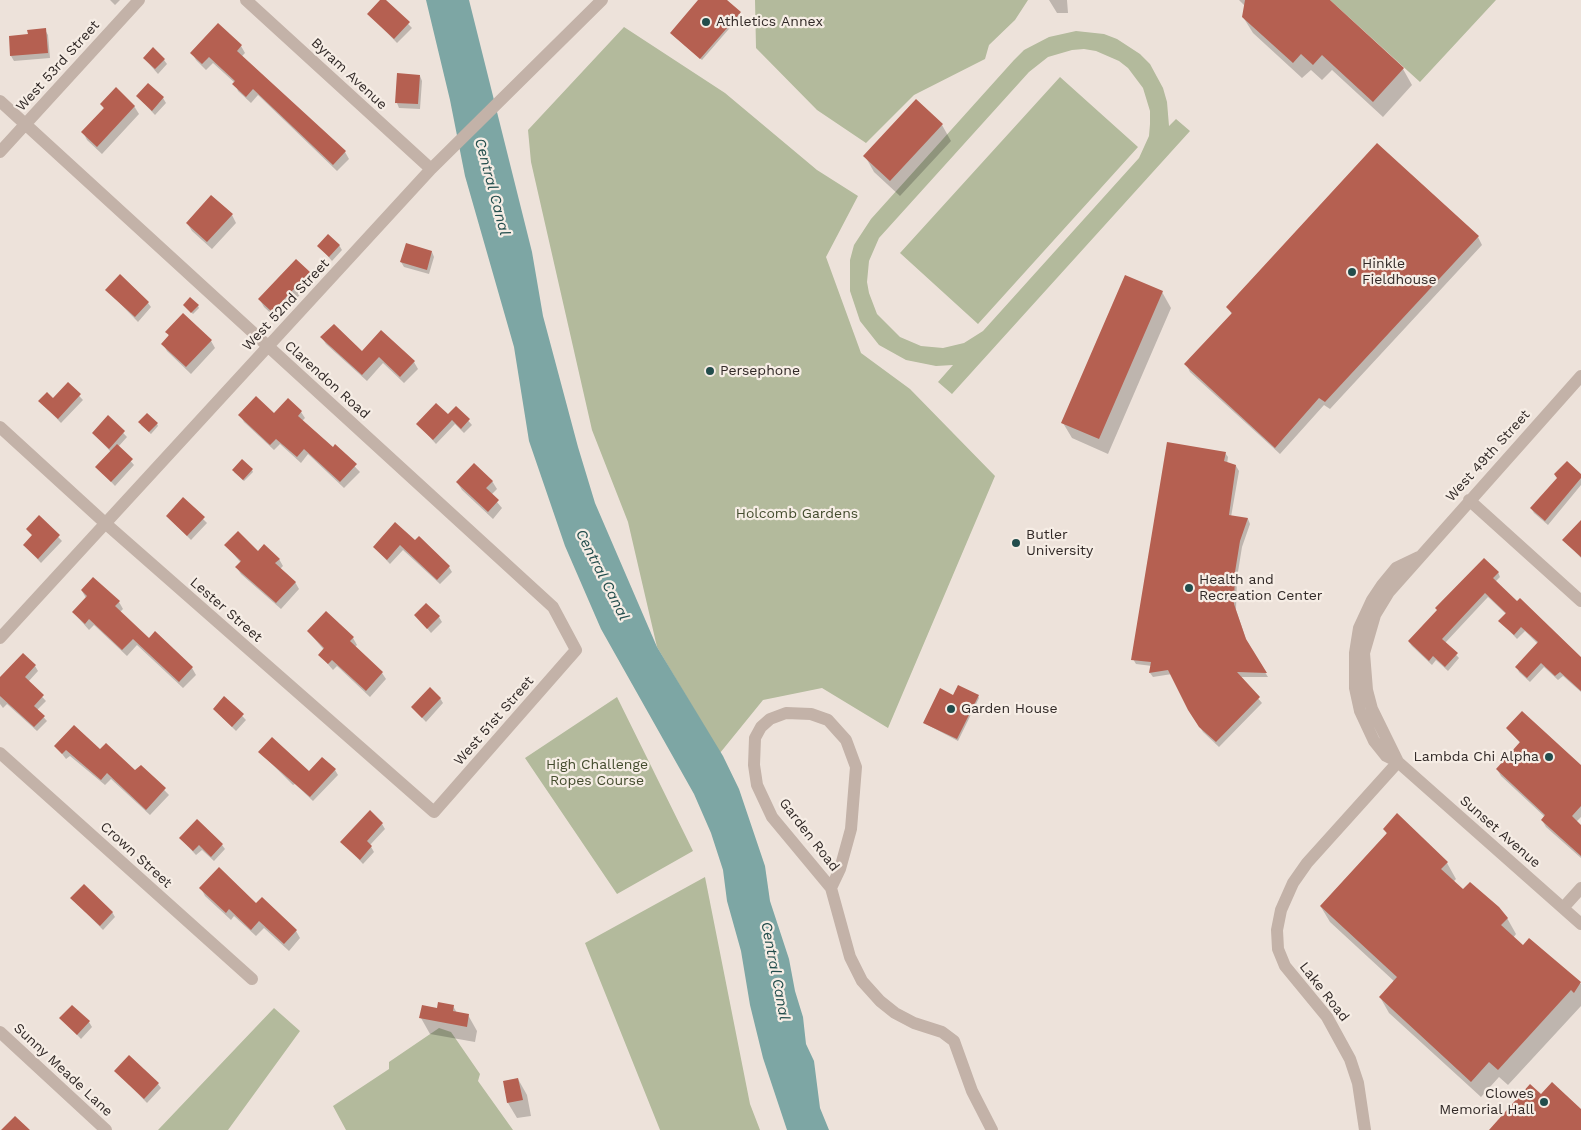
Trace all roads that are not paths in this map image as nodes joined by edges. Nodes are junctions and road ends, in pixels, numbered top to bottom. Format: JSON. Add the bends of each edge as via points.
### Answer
{"nodes":[{"id":1,"x":139,"y":0,"type":"edge"},
{"id":2,"x":246,"y":0,"type":"edge"},
{"id":3,"x":602,"y":0,"type":"edge"},
{"id":4,"x":0,"y":101,"type":"edge"},
{"id":5,"x":25,"y":124,"type":"junction"},
{"id":6,"x":0,"y":152,"type":"edge"},
{"id":7,"x":431,"y":169,"type":"junction"},
{"id":8,"x":268,"y":347,"type":"junction"},
{"id":9,"x":1581,"y":376,"type":"edge"},
{"id":10,"x":0,"y":427,"type":"edge"},
{"id":11,"x":1469,"y":500,"type":"junction"},
{"id":12,"x":105,"y":523,"type":"junction"},
{"id":13,"x":1581,"y":601,"type":"edge"},
{"id":14,"x":1376,"y":602,"type":"joint"},
{"id":15,"x":0,"y":638,"type":"edge"},
{"id":16,"x":576,"y":650,"type":"joint"},
{"id":17,"x":0,"y":753,"type":"edge"},
{"id":18,"x":1398,"y":762,"type":"junction"},
{"id":19,"x":434,"y":812,"type":"joint"},
{"id":20,"x":831,"y":888,"type":"junction"},
{"id":21,"x":1581,"y":888,"type":"edge"},
{"id":22,"x":1563,"y":908,"type":"junction"},
{"id":23,"x":1581,"y":924,"type":"edge"},
{"id":24,"x":252,"y":979,"type":"dead end"},
{"id":25,"x":0,"y":1032,"type":"edge"},
{"id":26,"x":106,"y":1130,"type":"edge"},
{"id":27,"x":992,"y":1130,"type":"edge"},
{"id":28,"x":1365,"y":1130,"type":"edge"}],
"edges":[{"from":1,"to":5,"type":"street","name":"West 53rd Street"},
{"from":2,"to":7,"type":"street","name":"Byram Avenue"},
{"from":3,"to":7,"type":"street","name":"West 52nd Street"},
{"from":4,"to":5,"type":"street","name":"Clarendon Road"},
{"from":5,"to":6,"type":"street","name":"West 53rd Street"},
{"from":5,"to":8,"type":"street","name":"Clarendon Road"},
{"from":7,"to":8,"type":"street","name":"West 52nd Street"},
{"from":8,"to":12,"type":"street","name":"West 52nd Street"},
{"from":8,"to":16,"type":"street","name":"Clarendon Road","via":[[553,607]]},
{"from":9,"to":11,"type":"street","name":"West 49th Street"},
{"from":10,"to":12,"type":"street","name":"Lester Street"},
{"from":11,"to":13,"type":"street"},
{"from":11,"to":14,"type":"street","name":"West 49th Street"},
{"from":12,"to":15,"type":"street","name":"West 52nd Street"},
{"from":12,"to":19,"type":"street","name":"Lester Street"},
{"from":14,"to":18,"type":"street","name":"Sunset Avenue","via":[[1364,653],[1367,690],[1372,709]]},
{"from":16,"to":19,"type":"street","name":"West 51st Street"},
{"from":17,"to":24,"type":"street","name":"Crown Street"},
{"from":18,"to":22,"type":"street","name":"Sunset Avenue"},
{"from":18,"to":28,"type":"street","name":"Lake Road","via":[[1307,863],[1293,883],[1281,910],[1277,930],[1278,949],[1285,966],[1327,1017],[1350,1059],[1358,1084]]},
{"from":20,"to":20,"type":"street","name":"Garden Road","via":[[840,869],[854,815],[856,780],[852,753],[843,735],[822,717],[801,713],[778,716],[764,724],[755,738],[757,785],[772,817]]},
{"from":20,"to":27,"type":"street","name":"Garden Road","via":[[850,957],[862,981],[895,1013],[942,1032],[954,1041],[972,1091]]},
{"from":21,"to":22,"type":"street"},
{"from":22,"to":23,"type":"street","name":"Sunset Avenue"},
{"from":25,"to":26,"type":"street","name":"Sunny Meade Lane"}]}
